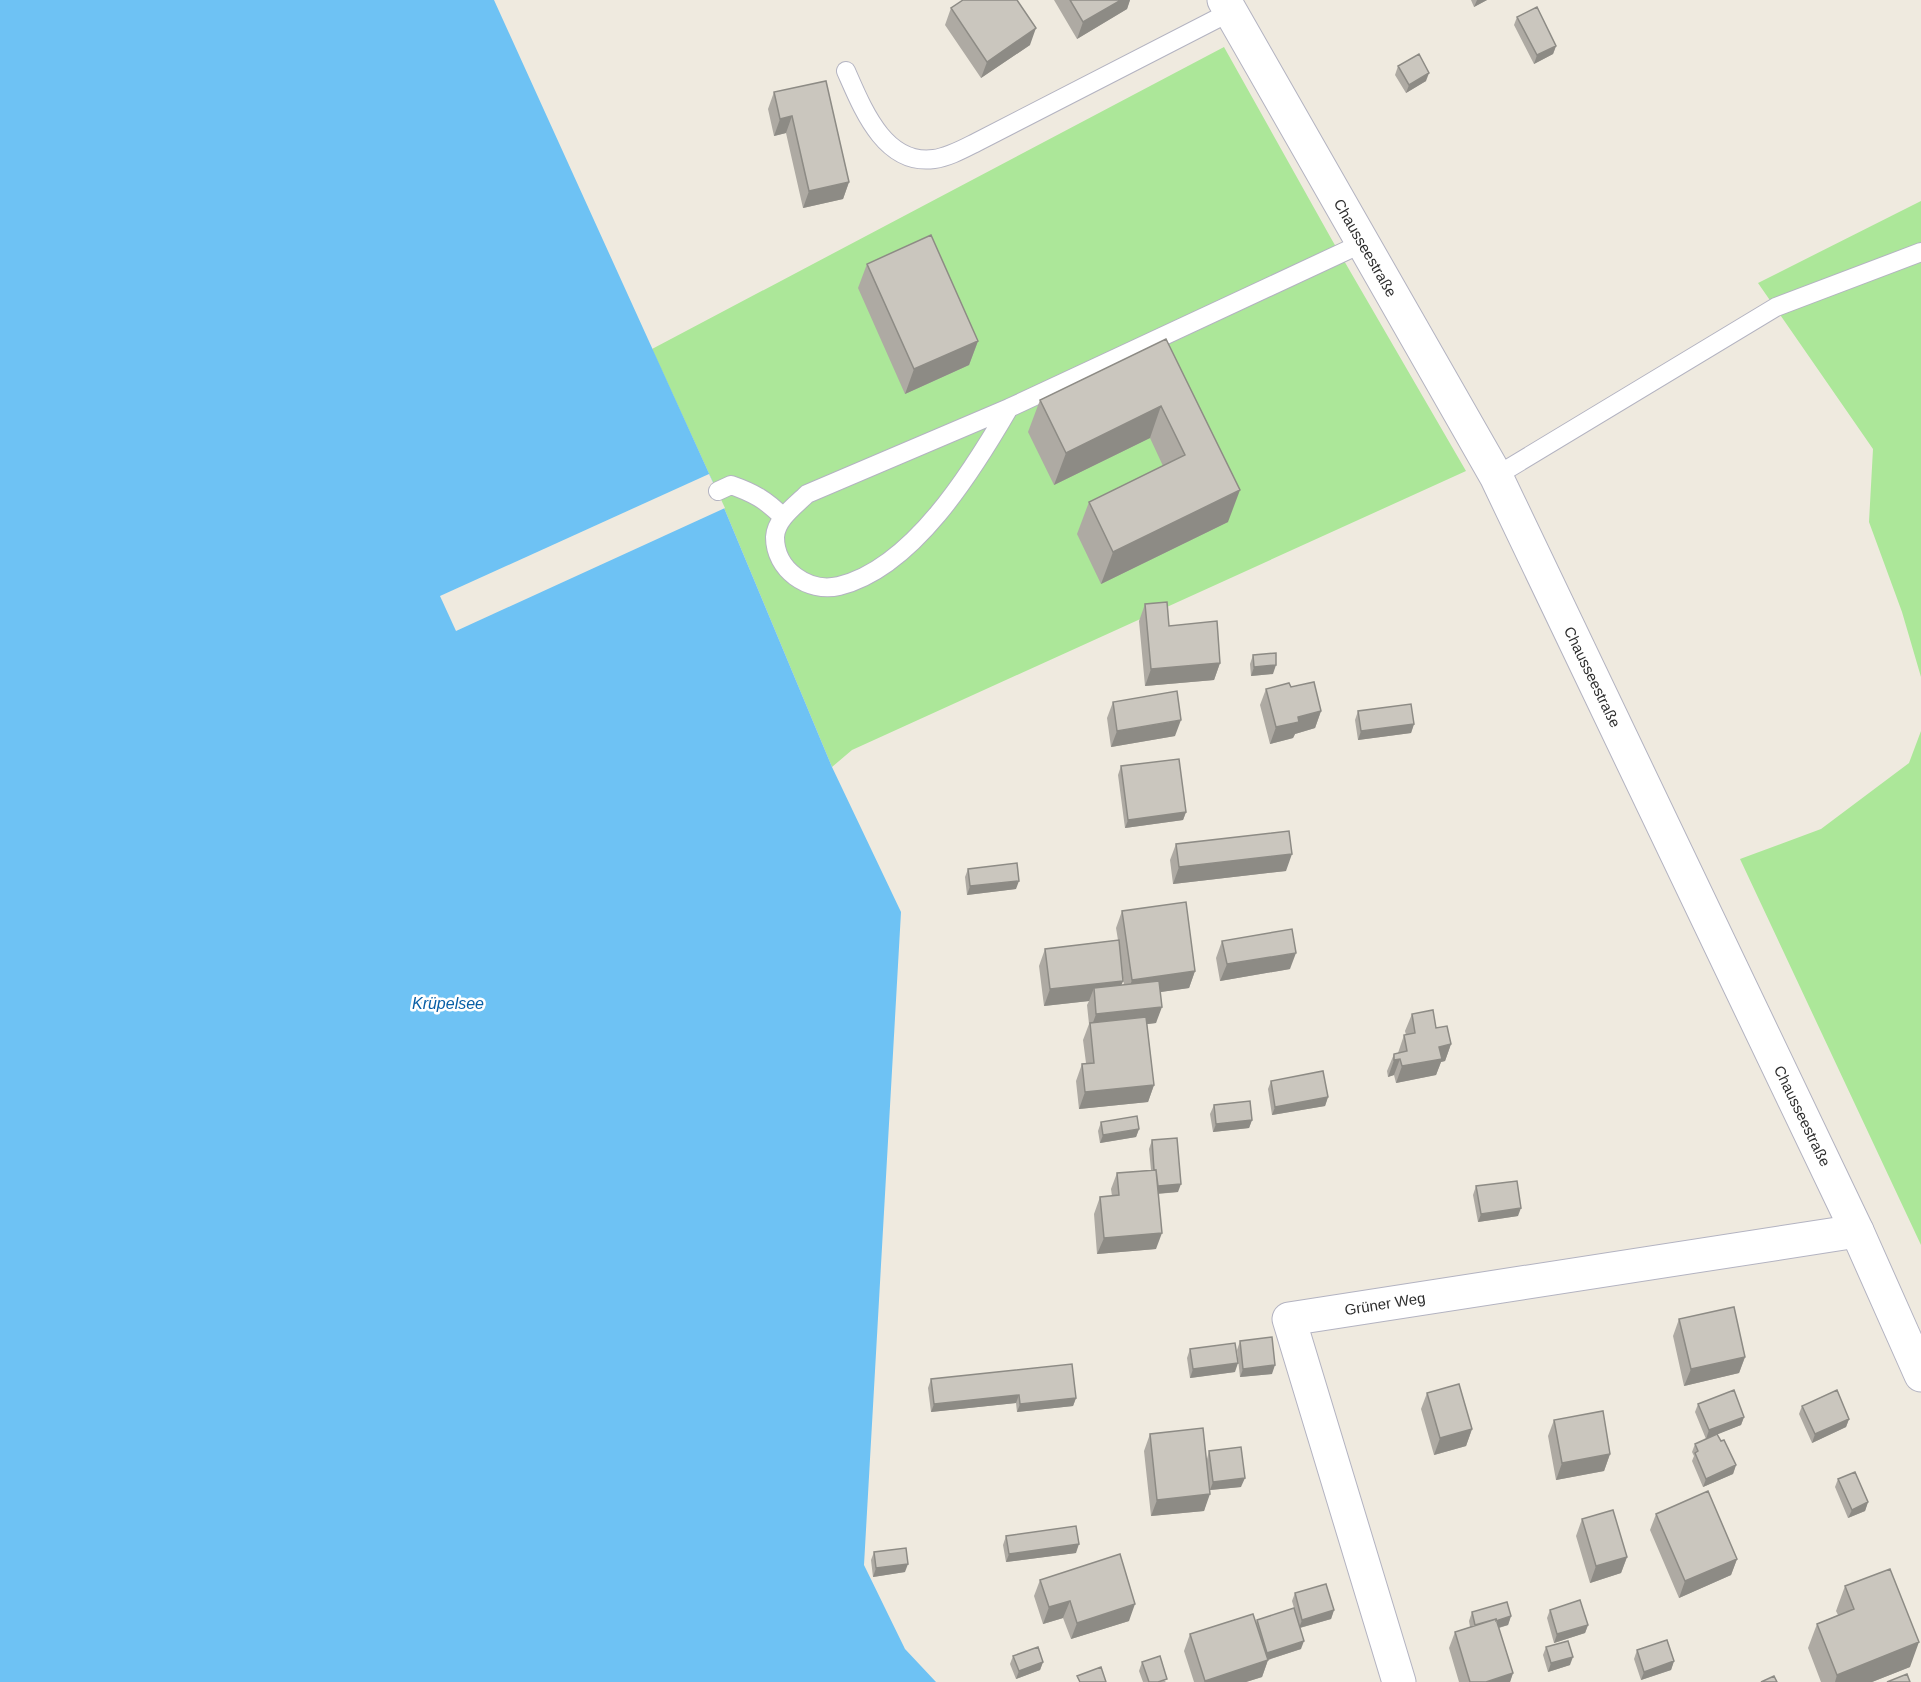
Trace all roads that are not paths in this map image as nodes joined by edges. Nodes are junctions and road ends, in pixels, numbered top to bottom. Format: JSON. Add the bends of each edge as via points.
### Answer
{"nodes":[{"id":1,"x":1227,"y":6,"type":"edge"},
{"id":2,"x":846,"y":72,"type":"dead end"},
{"id":3,"x":1363,"y":243,"type":"junction"},
{"id":4,"x":1921,"y":252,"type":"edge"},
{"id":5,"x":1009,"y":408,"type":"junction"},
{"id":6,"x":1496,"y":476,"type":"junction"},
{"id":7,"x":718,"y":491,"type":"dead end"},
{"id":8,"x":783,"y":517,"type":"junction"},
{"id":9,"x":1857,"y":1231,"type":"junction"},
{"id":10,"x":1921,"y":1375,"type":"edge"},
{"id":11,"x":1399,"y":1682,"type":"edge"}],
"edges":[{"from":1,"to":2,"type":"lane","via":[[958,152],[933,160],[909,157],[887,143],[867,117]]},
{"from":1,"to":3,"type":"main road","name":"Chausseestraße"},
{"from":3,"to":5,"type":"lane"},
{"from":3,"to":6,"type":"main road","name":"Chausseestraße"},
{"from":4,"to":6,"type":"lane","via":[[1776,307]]},
{"from":5,"to":8,"type":"lane","via":[[807,494]]},
{"from":5,"to":8,"type":"lane","via":[[949,501],[912,544],[858,578],[838,586],[817,586],[792,575],[781,560],[775,536]]},
{"from":6,"to":9,"type":"main road","name":"Chausseestraße"},
{"from":7,"to":8,"type":"lane","via":[[731,485],[747,490]]},
{"from":9,"to":10,"type":"main road","name":"Chausseestraße"},
{"from":9,"to":11,"type":"main road","name":"Grüner Weg","via":[[1289,1319]]}]}
